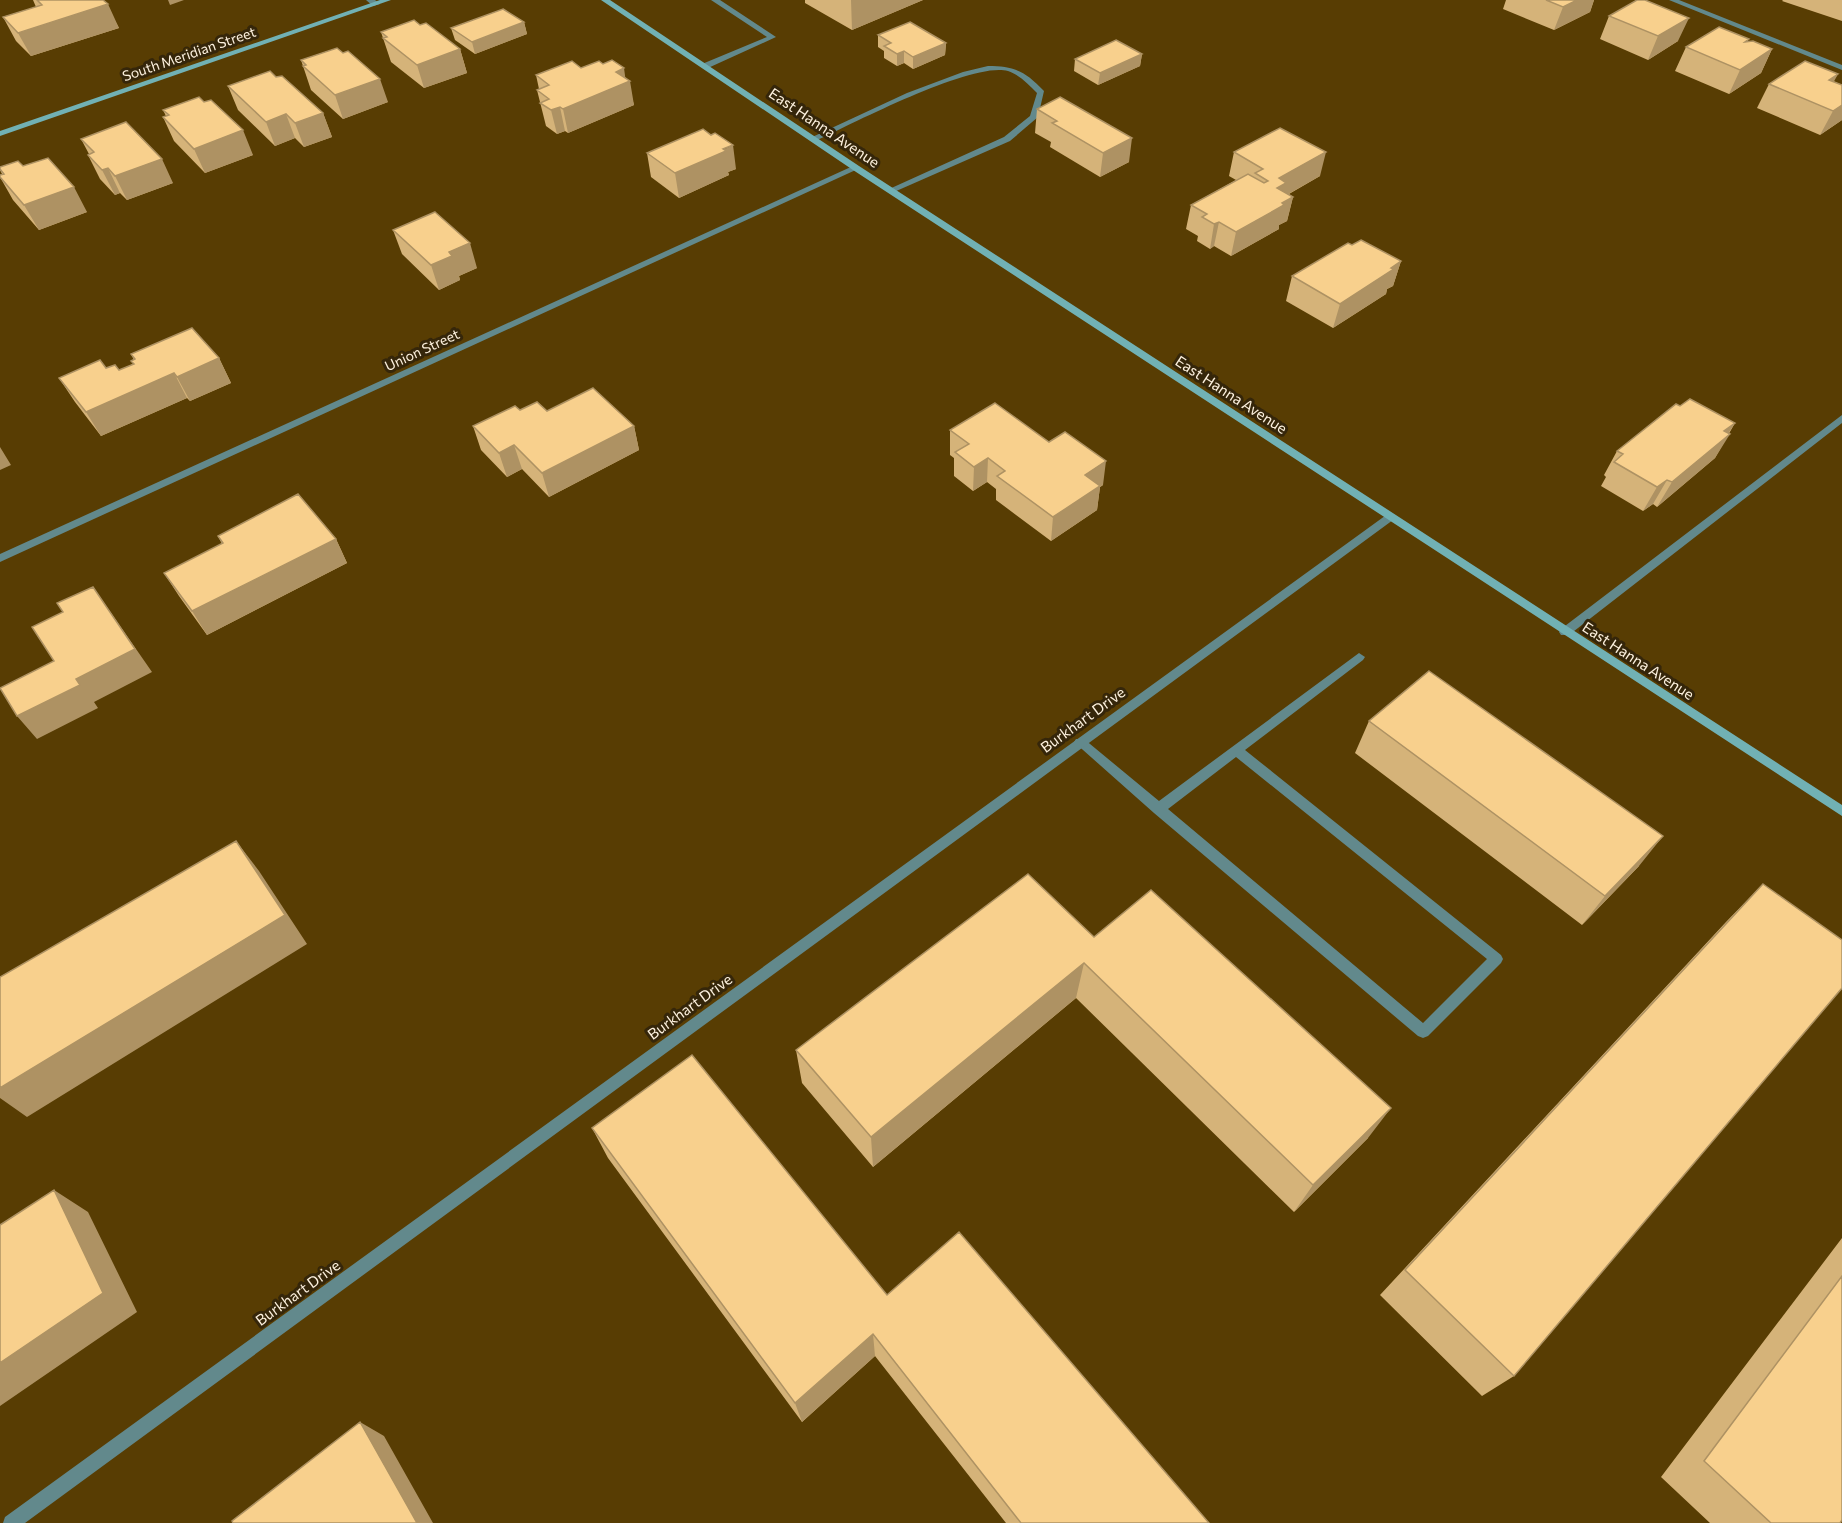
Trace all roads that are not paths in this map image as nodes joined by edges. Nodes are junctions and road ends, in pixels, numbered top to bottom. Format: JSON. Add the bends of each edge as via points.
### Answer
{"nodes":[{"id":1,"x":387,"y":0,"type":"edge"},
{"id":2,"x":605,"y":0,"type":"edge"},
{"id":3,"x":716,"y":0,"type":"edge"},
{"id":4,"x":1673,"y":0,"type":"edge"},
{"id":5,"x":373,"y":2,"type":"edge"},
{"id":6,"x":705,"y":66,"type":"junction"},
{"id":7,"x":1842,"y":68,"type":"edge"},
{"id":8,"x":0,"y":134,"type":"edge"},
{"id":9,"x":812,"y":139,"type":"junction"},
{"id":10,"x":856,"y":168,"type":"junction"},
{"id":11,"x":891,"y":190,"type":"junction"},
{"id":12,"x":1842,"y":418,"type":"edge"},
{"id":13,"x":1389,"y":517,"type":"junction"},
{"id":14,"x":0,"y":558,"type":"edge"},
{"id":15,"x":1565,"y":632,"type":"junction"},
{"id":16,"x":1359,"y":657,"type":"dead end"},
{"id":17,"x":1080,"y":742,"type":"junction"},
{"id":18,"x":1236,"y":750,"type":"junction"},
{"id":19,"x":1158,"y":809,"type":"junction"},
{"id":20,"x":1842,"y":812,"type":"edge"},
{"id":21,"x":11,"y":1523,"type":"edge"}],
"edges":[{"from":1,"to":5,"type":"main road","name":"South Meridian Street"},
{"from":2,"to":6,"type":"main road","name":"East Hanna Avenue"},
{"from":3,"to":6,"type":"street","via":[[772,37]]},
{"from":4,"to":7,"type":"street"},
{"from":5,"to":8,"type":"main road","name":"South Meridian Street"},
{"from":6,"to":9,"type":"main road","name":"East Hanna Avenue"},
{"from":9,"to":10,"type":"main road","name":"East Hanna Avenue"},
{"from":9,"to":11,"type":"street","via":[[955,77],[985,68],[1003,67],[1024,75],[1041,93],[1034,117],[1007,139]]},
{"from":10,"to":11,"type":"main road","name":"East Hanna Avenue"},
{"from":10,"to":14,"type":"street","name":"Union Street"},
{"from":11,"to":13,"type":"main road","name":"East Hanna Avenue"},
{"from":12,"to":15,"type":"street"},
{"from":13,"to":15,"type":"main road","name":"East Hanna Avenue"},
{"from":13,"to":17,"type":"street","name":"Burkhart Drive"},
{"from":15,"to":20,"type":"main road","name":"East Hanna Avenue"},
{"from":16,"to":18,"type":"street"},
{"from":17,"to":19,"type":"street"},
{"from":17,"to":21,"type":"street","name":"Burkhart Drive"},
{"from":18,"to":19,"type":"street"},
{"from":18,"to":19,"type":"street","via":[[1496,959],[1423,1032]]}]}
